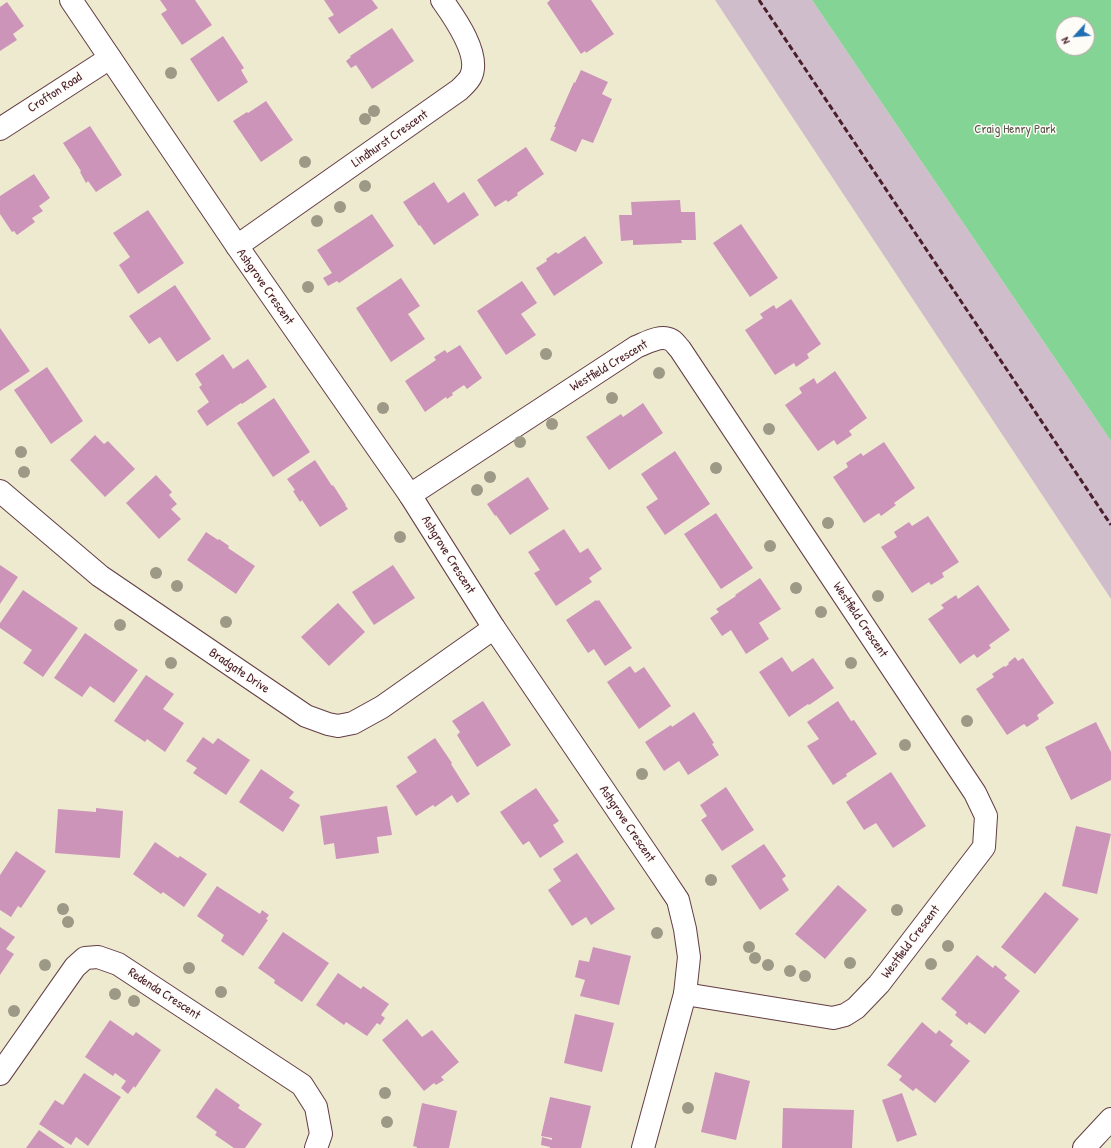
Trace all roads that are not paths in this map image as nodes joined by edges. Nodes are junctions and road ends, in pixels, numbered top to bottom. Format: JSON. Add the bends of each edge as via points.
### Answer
{"nodes":[{"id":1,"x":71,"y":0,"type":"edge"},
{"id":2,"x":442,"y":0,"type":"edge"},
{"id":3,"x":110,"y":58,"type":"junction"},
{"id":4,"x":0,"y":129,"type":"edge"},
{"id":5,"x":237,"y":246,"type":"junction"},
{"id":6,"x":0,"y":491,"type":"edge"},
{"id":7,"x":410,"y":495,"type":"junction"},
{"id":8,"x":494,"y":628,"type":"junction"},
{"id":9,"x":685,"y":994,"type":"junction"},
{"id":10,"x":0,"y":1074,"type":"edge"},
{"id":11,"x":1111,"y":1118,"type":"edge"},
{"id":12,"x":316,"y":1148,"type":"edge"},
{"id":13,"x":643,"y":1148,"type":"edge"},
{"id":14,"x":1084,"y":1148,"type":"edge"}],
"edges":[{"from":1,"to":3,"type":"street","name":"Ashgrove Crescent"},
{"from":2,"to":5,"type":"street","name":"Lindhurst Crescent","via":[[469,45],[474,64],[471,76],[459,90]]},
{"from":3,"to":4,"type":"street","name":"Crofton Road"},
{"from":3,"to":5,"type":"street","name":"Ashgrove Crescent"},
{"from":5,"to":7,"type":"street","name":"Ashgrove Crescent"},
{"from":6,"to":8,"type":"street","name":"Bradgate Drive","via":[[100,576],[306,716],[328,724],[338,726],[352,723],[382,707]]},
{"from":7,"to":8,"type":"street","name":"Ashgrove Crescent"},
{"from":7,"to":9,"type":"street","name":"Westfield Crescent","via":[[636,347],[663,338],[671,340],[680,349],[975,793],[986,816],[984,847],[879,984],[856,1008],[845,1015],[833,1018]]},
{"from":8,"to":9,"type":"street","name":"Ashgrove Crescent","via":[[678,900],[689,957]]},
{"from":9,"to":13,"type":"street","name":"Ashgrove Crescent"},
{"from":10,"to":12,"type":"street","name":"Redenda Crescent","via":[[76,968],[85,958],[98,957],[118,964],[302,1085],[316,1107],[321,1134]]},
{"from":11,"to":14,"type":"street"}]}
